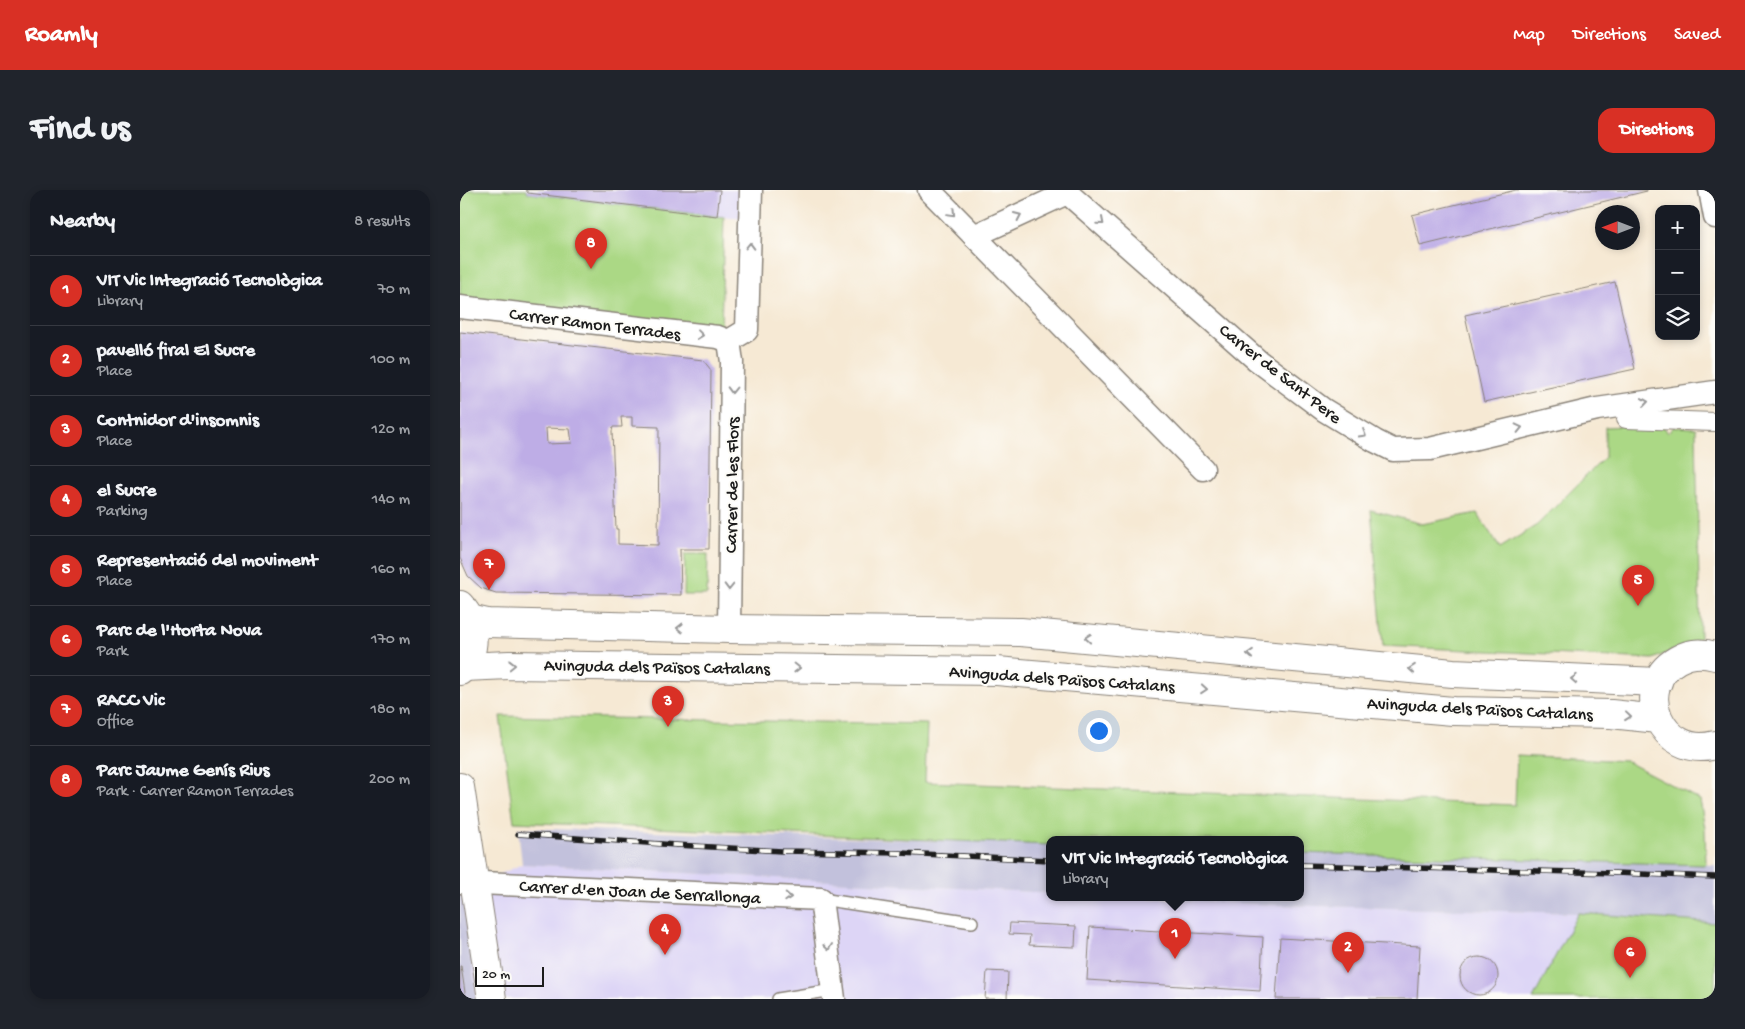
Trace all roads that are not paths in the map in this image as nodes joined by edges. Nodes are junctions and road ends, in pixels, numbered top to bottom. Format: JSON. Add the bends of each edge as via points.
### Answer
{"nodes":[{"id":1,"x":751,"y":190,"type":"edge"},
{"id":2,"x":929,"y":190,"type":"edge"},
{"id":3,"x":1710,"y":190,"type":"edge"},
{"id":4,"x":1066,"y":191,"type":"edge"},
{"id":5,"x":1715,"y":217,"type":"edge"},
{"id":6,"x":974,"y":236,"type":"junction"},
{"id":7,"x":460,"y":307,"type":"edge"},
{"id":8,"x":729,"y":341,"type":"junction"},
{"id":9,"x":1715,"y":392,"type":"edge"},
{"id":10,"x":1626,"y":419,"type":"dead end"},
{"id":11,"x":1715,"y":422,"type":"edge"},
{"id":12,"x":1203,"y":469,"type":"dead end"},
{"id":13,"x":465,"y":612,"type":"edge"},
{"id":14,"x":729,"y":629,"type":"junction"},
{"id":15,"x":1715,"y":656,"type":"edge"},
{"id":16,"x":462,"y":669,"type":"edge"},
{"id":17,"x":1658,"y":682,"type":"junction"},
{"id":18,"x":1658,"y":719,"type":"junction"},
{"id":19,"x":1715,"y":745,"type":"edge"},
{"id":20,"x":460,"y":787,"type":"edge"},
{"id":21,"x":463,"y":824,"type":"edge"},
{"id":22,"x":467,"y":882,"type":"edge"},
{"id":23,"x":821,"y":899,"type":"junction"},
{"id":24,"x":972,"y":922,"type":"dead end"},
{"id":25,"x":833,"y":994,"type":"edge"},
{"id":26,"x":492,"y":999,"type":"edge"},
{"id":27,"x":778,"y":999,"type":"edge"}],
"edges":[{"from":8,"to":1,"type":"street","one_way":true,"via":[[746,330]]},
{"from":2,"to":6,"type":"street","one_way":true},
{"from":3,"to":5,"type":"street"},
{"from":6,"to":4,"type":"street","one_way":true},
{"from":4,"to":9,"type":"street","name":"Carrer de Sant Pere","one_way":true,"via":[[1257,360],[1324,410],[1393,450],[1430,449],[1597,409]]},
{"from":6,"to":12,"type":"street"},
{"from":7,"to":8,"type":"street","name":"Carrer Ramon Terrades","one_way":true,"via":[[718,337]]},
{"from":8,"to":14,"type":"street","name":"Carrer de les Flors","one_way":true,"via":[[732,362]]},
{"from":10,"to":11,"type":"street"},
{"from":14,"to":13,"type":"street","name":"Avinguda dels Països Catalans","one_way":true,"via":[[487,623]]},
{"from":13,"to":16,"type":"street","via":[[473,644]]},
{"from":17,"to":14,"type":"street","name":"Avinguda dels Països Catalans","one_way":true,"via":[[1453,673],[1021,632]]},
{"from":15,"to":17,"type":"street","via":[[1703,653],[1679,659],[1666,669]]},
{"from":16,"to":18,"type":"street","name":"Avinguda dels Països Catalans","one_way":true,"via":[[509,664],[997,671],[1453,711],[1612,714]]},
{"from":17,"to":18,"type":"street","via":[[1654,700]]},
{"from":18,"to":19,"type":"street","via":[[1669,735],[1685,744]]},
{"from":20,"to":21,"type":"street"},
{"from":21,"to":22,"type":"street"},
{"from":22,"to":23,"type":"street","name":"Carrer d'en Joan de Serrallonga","one_way":true},
{"from":22,"to":26,"type":"street"},
{"from":23,"to":24,"type":"lane"},
{"from":23,"to":25,"type":"street","one_way":true},
{"from":25,"to":27,"type":"lane"}]}
